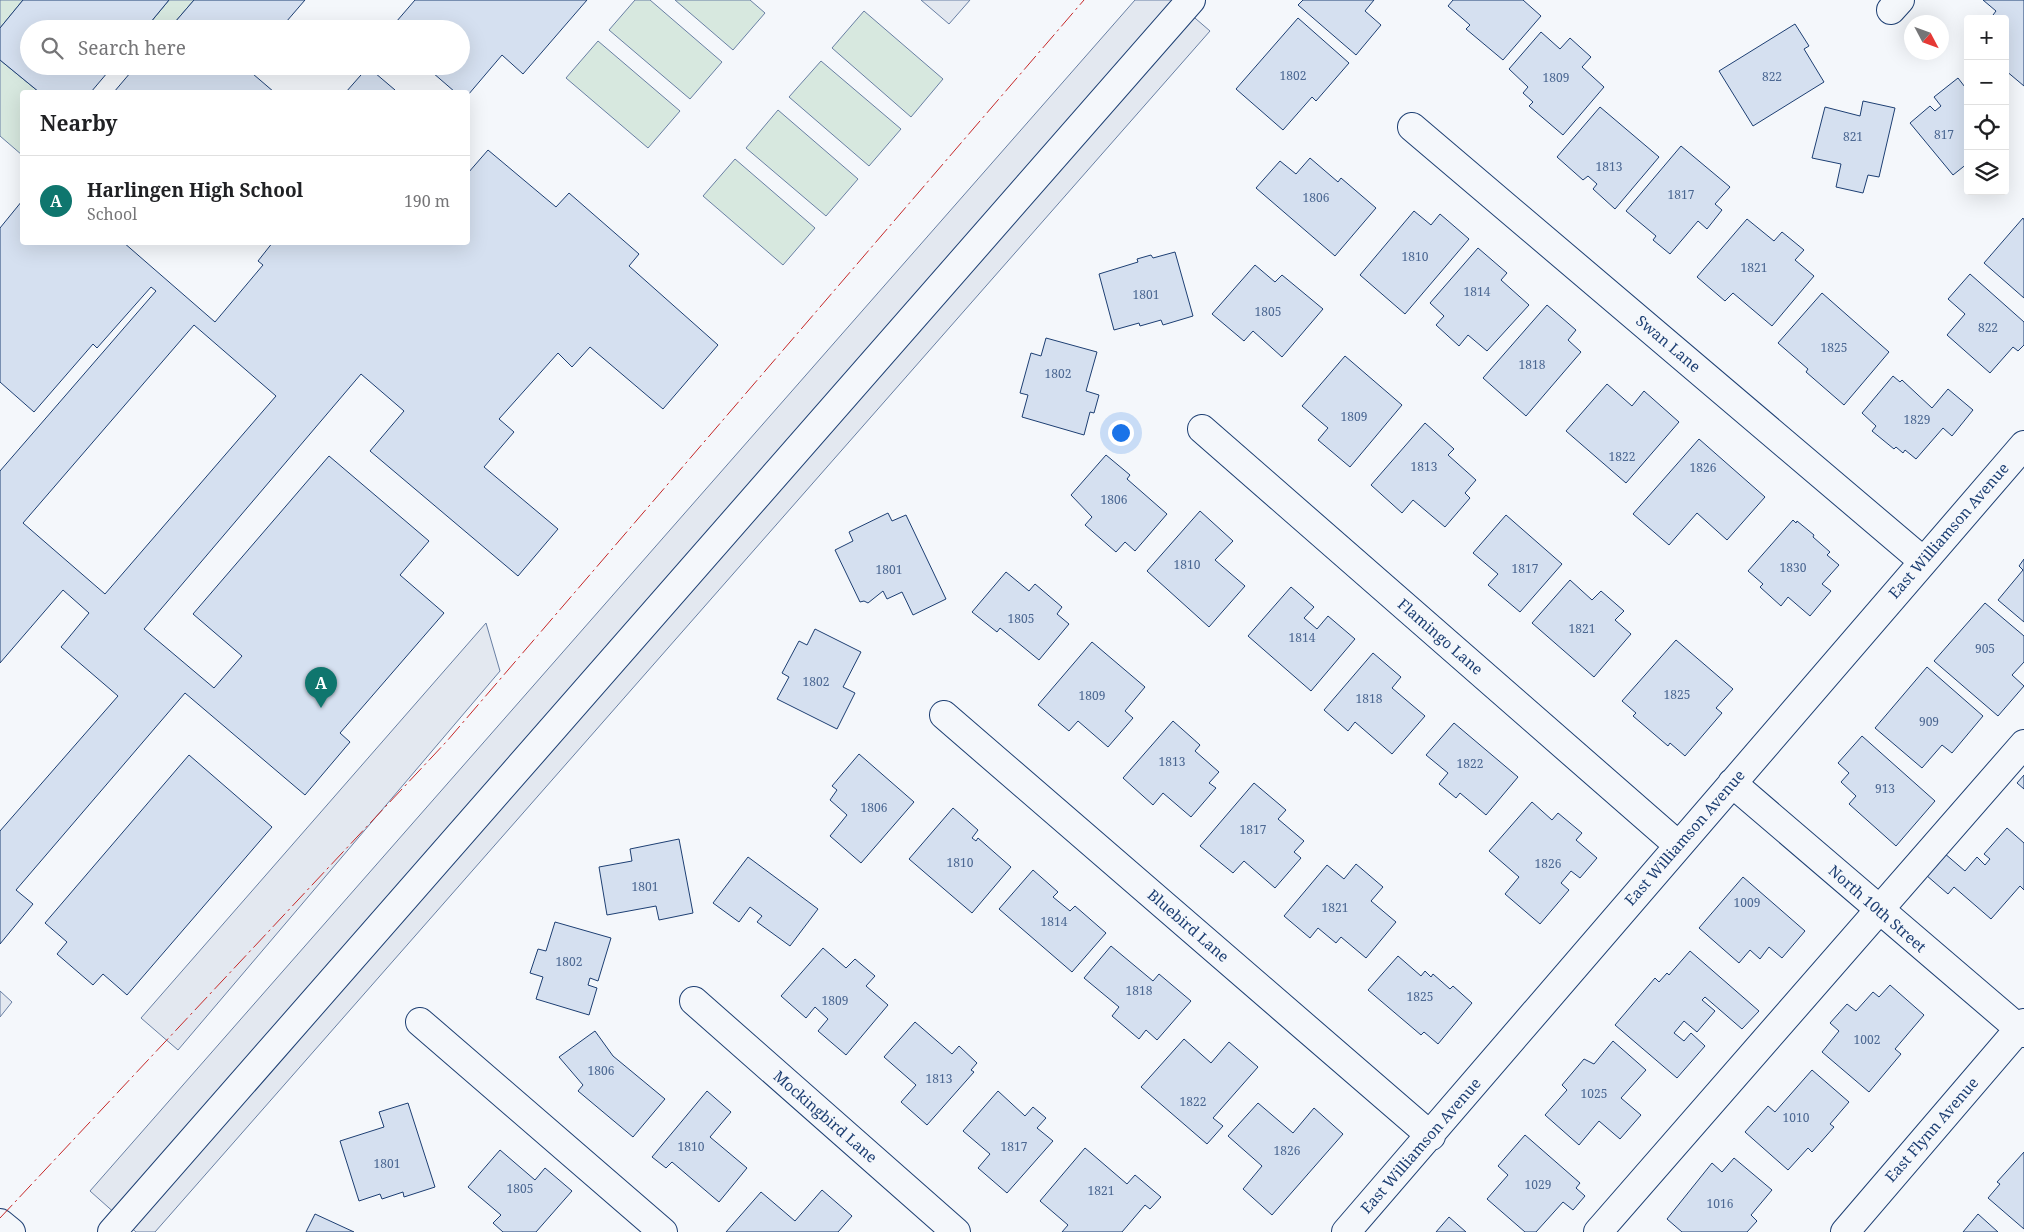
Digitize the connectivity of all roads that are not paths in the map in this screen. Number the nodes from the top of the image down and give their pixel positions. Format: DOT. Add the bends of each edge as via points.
graph roads {
  1 [pos="1191,0"];
  2 [pos="1412,127"];
  3 [pos="1202,429"];
  4 [pos="2024,445"];
  5 [pos="1923,561"];
  6 [pos="944,716"];
  7 [pos="2024,744"];
  8 [pos="1732,783"];
  9 [pos="1678,845"];
  10 [pos="1877,910"];
  11 [pos="694,1001"];
  12 [pos="420,1022"];
  13 [pos="2022,1028"];
  14 [pos="1431,1136"];
  15 [pos="0,1223"];
  16 [pos="10,1232"];
  17 [pos="112,1232"];
  18 [pos="663,1232"];
  19 [pos="956,1232"];
  20 [pos="1346,1232"];
  21 [pos="1598,1232"];
  22 [pos="1845,1232"];
  1 -- 17 [label="street"];
  2 -- 5 [label="street, Swan Lane"];
  3 -- 9 [label="street, Flamingo Lane"];
  4 -- 5 [label="street, East Williamson Avenue"];
  5 -- 8 [label="street, East Williamson Avenue"];
  6 -- 14 [label="street, Bluebird Lane"];
  7 -- 10 [label="street"];
  8 -- 9 [label="street, East Williamson Avenue"];
  8 -- 10 [label="street, North 10th Street"];
  9 -- 14 [label="street, East Williamson Avenue"];
  10 -- 13 [label="street, North 10th Street"];
  10 -- 21 [label="street"];
  11 -- 19 [label="street, Mockingbird Lane"];
  12 -- 18 [label="street"];
  13 -- 22 [label="street, East Flynn Avenue"];
  14 -- 20 [label="street, East Williamson Avenue"];
  15 -- 16 [label="street"];
}
